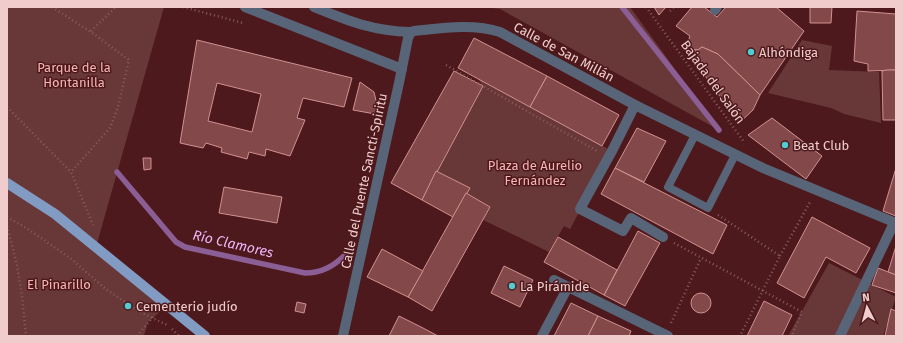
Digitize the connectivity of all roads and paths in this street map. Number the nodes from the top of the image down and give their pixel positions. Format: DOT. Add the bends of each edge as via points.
graph roads {
  1 [pos="52,7"];
  2 [pos="116,7"];
  3 [pos="183,7"];
  4 [pos="245,7"];
  5 [pos="314,7"];
  6 [pos="646,7"];
  7 [pos="674,7"];
  8 [pos="670,11"];
  9 [pos="245,23"];
  10 [pos="90,31"];
  11 [pos="410,32"];
  12 [pos="446,65"];
  13 [pos="402,69"];
  14 [pos="635,105"];
  15 [pos="7,107"];
  16 [pos="695,135"];
  17 [pos="744,142"];
  18 [pos="736,155"];
  19 [pos="608,158"];
  20 [pos="71,172"];
  21 [pos="7,184"];
  22 [pos="817,191"];
  23 [pos="708,208"];
  24 [pos="7,217"];
  25 [pos="895,223"];
  26 [pos="93,224"];
  27 [pos="7,226"];
  28 [pos="663,237"];
  29 [pos="780,256"];
  30 [pos="701,258"];
  31 [pos="554,280"];
  32 [pos="568,287"];
  33 [pos="763,291"];
  34 [pos="168,305"];
  35 [pos="153,317"];
  36 [pos="667,335"];
  37 [pos="26,336"];
  38 [pos="137,336"];
  39 [pos="179,336"];
  40 [pos="205,336"];
  41 [pos="343,336"];
  42 [pos="542,336"];
  43 [pos="740,336"];
  44 [pos="793,336"];
  45 [pos="840,336"];
  1 -- 10 [label="path"];
  2 -- 10 [label="path"];
  3 -- 9 [label="path"];
  4 -- 13 [label="street"];
  5 -- 11 [label="street, Calle de San Millán" via="350,22 379,30"];
  6 -- 17 [label="path, Bajada del Salón"];
  7 -- 8 [label="path"];
  10 -- 20 [label="path" via="129,60 118,107 110,128"];
  11 -- 13 [label="street, Calle del Puente Sancti-Spiritu"];
  11 -- 14 [label="street, Calle de San Millán" via="465,27 492,30 509,36"];
  12 -- 19 [label="path"];
  13 -- 41 [label="street, Calle del Puente Sancti-Spiritu"];
  14 -- 16 [label="street, Calle de San Millán"];
  14 -- 19 [label="street"];
  15 -- 20 [label="path"];
  16 -- 18 [label="street, Calle de San Millán"];
  16 -- 23 [label="lane" via="668,187"];
  18 -- 22 [label="street, Calle de San Millán"];
  18 -- 23 [label="lane"];
  19 -- 28 [label="street" via="580,209 622,231 630,218"];
  20 -- 26 [label="path"];
  21 -- 34 [label="main road" via="55,214"];
  22 -- 25 [label="street, Calle de San Millán"];
  22 -- 29 [label="path"];
  23 -- 29 [label="path"];
  24 -- 35 [label="path" via="70,258 107,290 140,312"];
  25 -- 45 [label="street"];
  27 -- 37 [label="path" via="17,265"];
  28 -- 30 [label="path"];
  29 -- 33 [label="path"];
  30 -- 33 [label="path"];
  30 -- 36 [label="path"];
  31 -- 32 [label="street"];
  32 -- 36 [label="street"];
  32 -- 42 [label="street"];
  33 -- 43 [label="path"];
  33 -- 44 [label="path" via="802,312"];
  34 -- 35 [label="path"];
  34 -- 40 [label="main road"];
  35 -- 38 [label="path"];
  35 -- 39 [label="path" via="168,325"];
}
